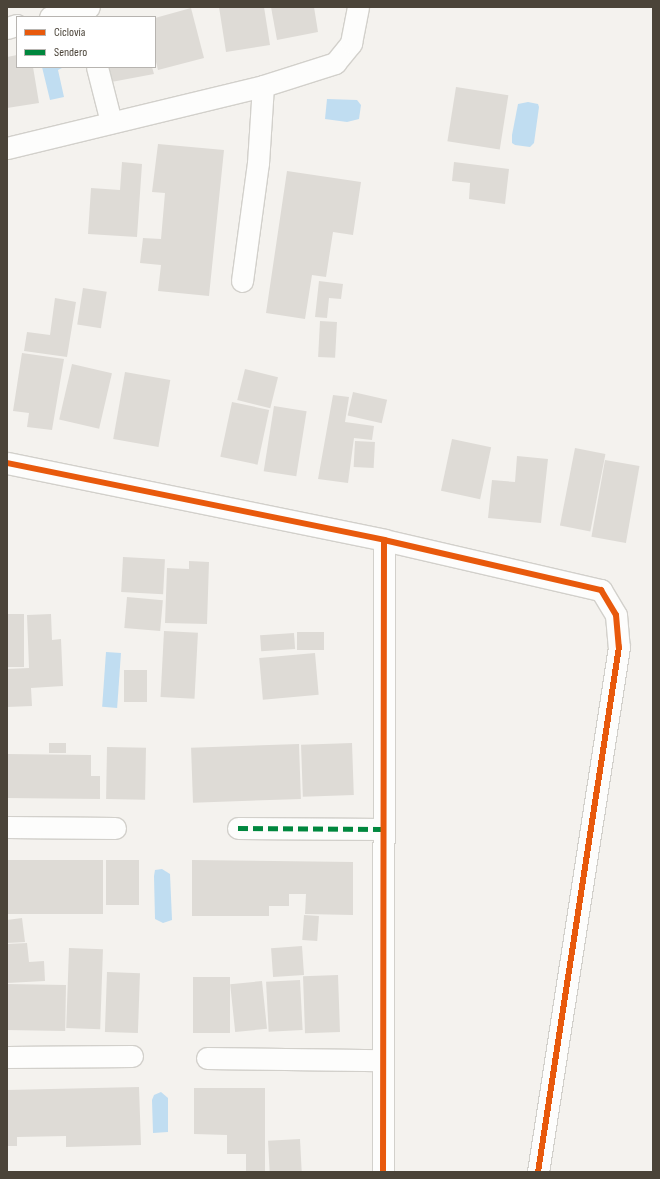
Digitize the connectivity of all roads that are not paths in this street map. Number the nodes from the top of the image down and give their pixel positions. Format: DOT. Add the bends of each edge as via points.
graph roads {
  1 [pos="358,7"];
  2 [pos="85,11"];
  3 [pos="56,16"];
  4 [pos="97,68"];
  5 [pos="263,86"];
  6 [pos="111,122"];
  7 [pos="7,148"];
  8 [pos="242,281"];
  9 [pos="7,463"];
  10 [pos="384,540"];
  11 [pos="7,827"];
  12 [pos="115,828"];
  13 [pos="238,828"];
  14 [pos="382,829"];
  15 [pos="132,1056"];
  16 [pos="7,1057"];
  17 [pos="207,1058"];
  18 [pos="383,1060"];
  19 [pos="383,1172"];
  20 [pos="538,1172"];
  1 -- 5 [label="street" via="351,43 335,63"];
  2 -- 3 [label="street"];
  4 -- 6 [label="street"];
  5 -- 6 [label="street"];
  5 -- 8 [label="street" via="260,140"];
  6 -- 7 [label="street"];
  9 -- 10 [label="street"];
  10 -- 14 [label="street"];
  10 -- 20 [label="street" via="601,590 616,615 619,647"];
  11 -- 12 [label="street"];
  13 -- 14 [label="street"];
  14 -- 18 [label="street"];
  15 -- 16 [label="street"];
  17 -- 18 [label="street"];
  18 -- 19 [label="street"];
}
